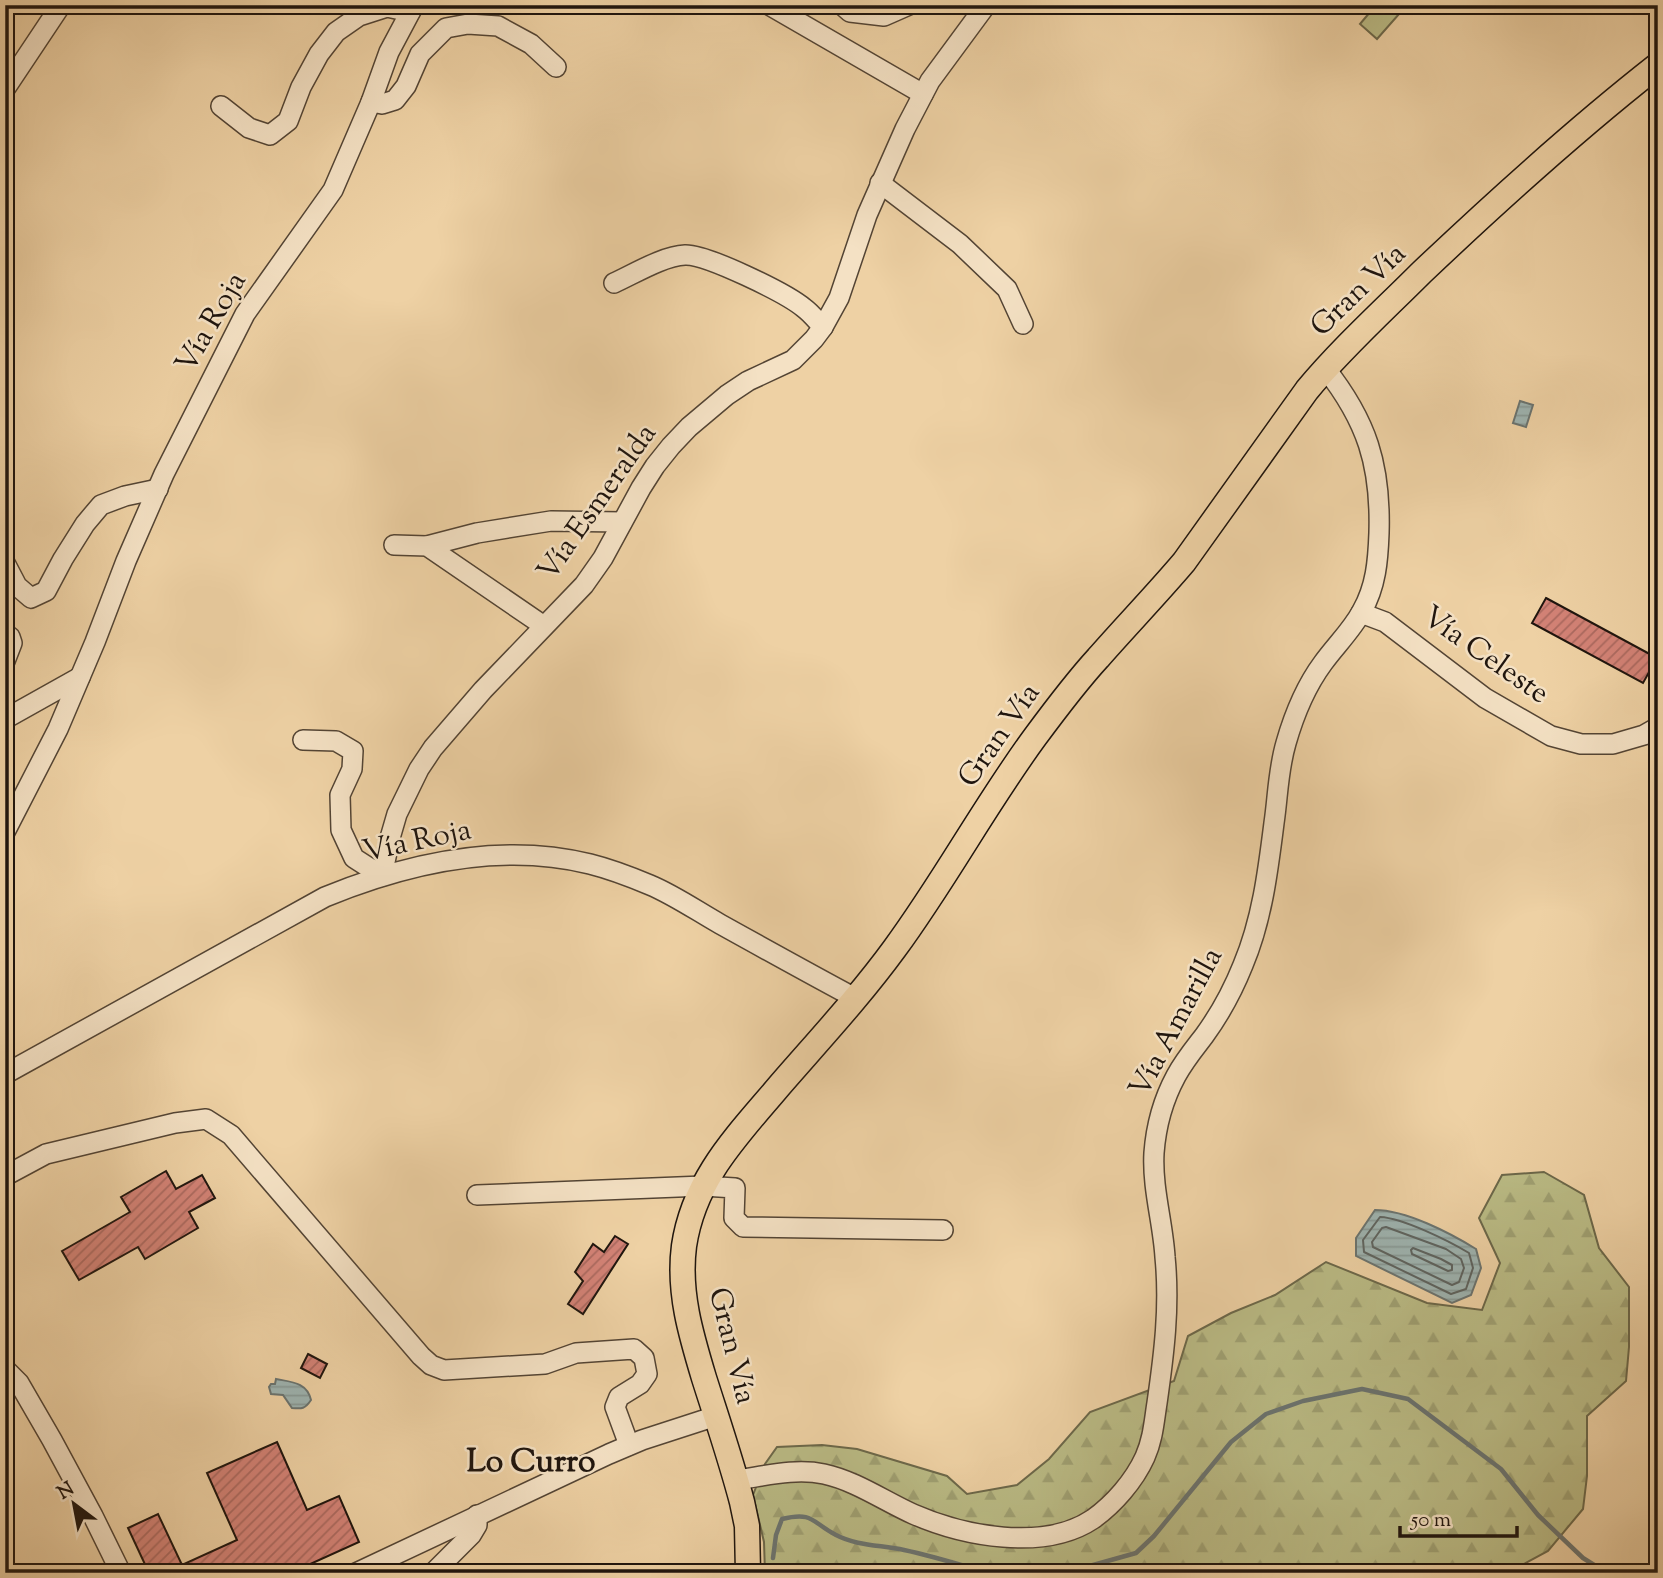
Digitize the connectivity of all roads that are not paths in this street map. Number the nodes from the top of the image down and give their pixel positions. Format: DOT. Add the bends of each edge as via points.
graph roads {
  1 [pos="61,5"];
  2 [pos="769,5"];
  3 [pos="842,5"];
  4 [pos="909,5"];
  5 [pos="986,5"];
  6 [pos="412,9"];
  7 [pos="1658,65"];
  8 [pos="556,67"];
  9 [pos="5,89"];
  10 [pos="923,94"];
  11 [pos="371,102"];
  12 [pos="221,106"];
  13 [pos="880,183"];
  14 [pos="614,284"];
  15 [pos="1023,324"];
  16 [pos="823,327"];
  17 [pos="1325,368"];
  18 [pos="158,489"];
  19 [pos="622,522"];
  20 [pos="394,545"];
  21 [pos="427,546"];
  22 [pos="5,563"];
  23 [pos="1361,613"];
  24 [pos="544,626"];
  25 [pos="5,634"];
  26 [pos="5,661"];
  27 [pos="80,677"];
  28 [pos="5,719"];
  29 [pos="1658,727"];
  30 [pos="303,740"];
  31 [pos="14,798"];
  32 [pos="5,832"];
  33 [pos="382,876"];
  34 [pos="855,998"];
  35 [pos="5,1073"];
  36 [pos="5,1176"];
  37 [pos="703,1186"];
  38 [pos="477,1195"];
  39 [pos="943,1230"];
  40 [pos="5,1369"];
  41 [pos="716,1416"];
  42 [pos="629,1445"];
  43 [pos="736,1480"];
  44 [pos="477,1515"];
  45 [pos="121,1573"];
  46 [pos="356,1573"];
  47 [pos="433,1573"];
  48 [pos="748,1573"];
  1 -- 9 [label="street"];
  2 -- 10 [label="street"];
  3 -- 4 [label="street" via="850,12 884,16"];
  5 -- 10 [label="street, Vía Esmeralda"];
  6 -- 11 [label="street, Vía Roja" via="389,52"];
  6 -- 12 [label="street" via="387,7 359,16 336,32 301,87 288,121 270,135 249,128"];
  7 -- 17 [label="main road, Gran Vía" via="1511,188"];
  8 -- 11 [label="street" via="531,44 498,26 446,28 420,54 407,86 395,100"];
  10 -- 13 [label="street, Vía Esmeralda"];
  11 -- 18 [label="street, Vía Roja" via="333,190 245,314"];
  13 -- 15 [label="street" via="960,244 1007,289"];
  13 -- 16 [label="street, Vía Esmeralda" via="839,298"];
  14 -- 16 [label="street" via="657,262 685,255 714,262 760,283 803,307"];
  16 -- 19 [label="street, Vía Esmeralda" via="793,360 748,381 689,427 655,466"];
  17 -- 23 [label="street, Vía Amarilla" via="1360,421 1377,476 1378,566"];
  17 -- 34 [label="main road, Gran Vía" via="1184,562 1062,701 895,949"];
  18 -- 22 [label="street" via="101,505 46,591 31,598 17,586"];
  18 -- 27 [label="street, Vía Roja"];
  19 -- 21 [label="street" via="551,521"];
  19 -- 24 [label="street, Vía Esmeralda" via="584,585"];
  20 -- 21 [label="street"];
  21 -- 24 [label="street"];
  23 -- 29 [label="street, Vía Celeste" via="1385,622 1485,698 1551,736 1597,745 1629,740"];
  23 -- 43 [label="street, Vía Amarilla" via="1320,667 1300,704 1279,771 1253,939 1219,1014 1169,1088 1158,1123 1153,1162 1166,1257 1166,1343 1153,1437 1127,1485 1090,1520 1064,1532 1009,1537 943,1524 850,1482 821,1474 794,1471"];
  24 -- 33 [label="street, Vía Esmeralda" via="449,728 419,769 397,814"];
  25 -- 26 [label="street" via="12,643"];
  27 -- 28 [label="street"];
  27 -- 31 [label="street, Vía Roja" via="58,729"];
  30 -- 33 [label="street" via="336,741 353,751 352,769 340,795 341,830 354,858"];
  31 -- 32 [label="street, Vía Roja"];
  33 -- 34 [label="street, Vía Roja" via="444,861 508,855 590,864 651,885"];
  33 -- 35 [label="street, Vía Roja" via="298,911"];
  34 -- 37 [label="main road, Gran Vía" via="732,1142"];
  36 -- 42 [label="street" via="46,1154 206,1119 231,1135 431,1365 444,1370 544,1364 576,1353 635,1349 644,1358 647,1374 619,1397 615,1407"];
  37 -- 38 [label="street"];
  37 -- 39 [label="street" via="735,1188 734,1218 743,1227"];
  37 -- 41 [label="main road, Gran Vía" via="688,1226 683,1288 690,1330"];
  40 -- 45 [label="street" via="19,1383 52,1440"];
  41 -- 42 [label="street"];
  41 -- 43 [label="main road, Gran Vía"];
  42 -- 44 [label="street"];
  43 -- 48 [label="main road, Gran Vía" via="747,1526"];
  44 -- 46 [label="street"];
  44 -- 47 [label="street" via="471,1535"];
}
